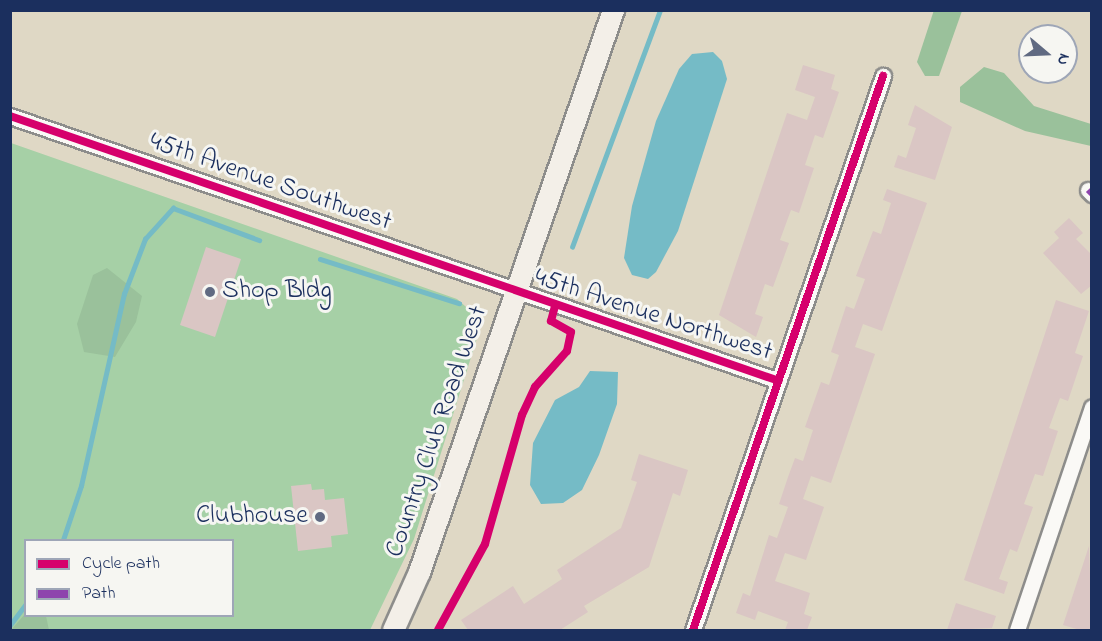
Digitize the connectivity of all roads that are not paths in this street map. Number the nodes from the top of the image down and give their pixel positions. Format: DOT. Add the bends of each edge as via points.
graph roads {
  1 [pos="614,10"];
  2 [pos="883,76"];
  3 [pos="10,116"];
  4 [pos="514,292"];
  5 [pos="779,381"];
  6 [pos="1092,407"];
  7 [pos="393,630"];
  8 [pos="693,630"];
  9 [pos="1017,630"];
  1 -- 4 [label="main road, Country Club Road West"];
  2 -- 5 [label="street"];
  3 -- 4 [label="street, 45th Avenue Southwest"];
  4 -- 5 [label="street, 45th Avenue Northwest"];
  4 -- 7 [label="main road, Country Club Road West" via="419,572"];
  5 -- 8 [label="street"];
  6 -- 9 [label="street"];
}
